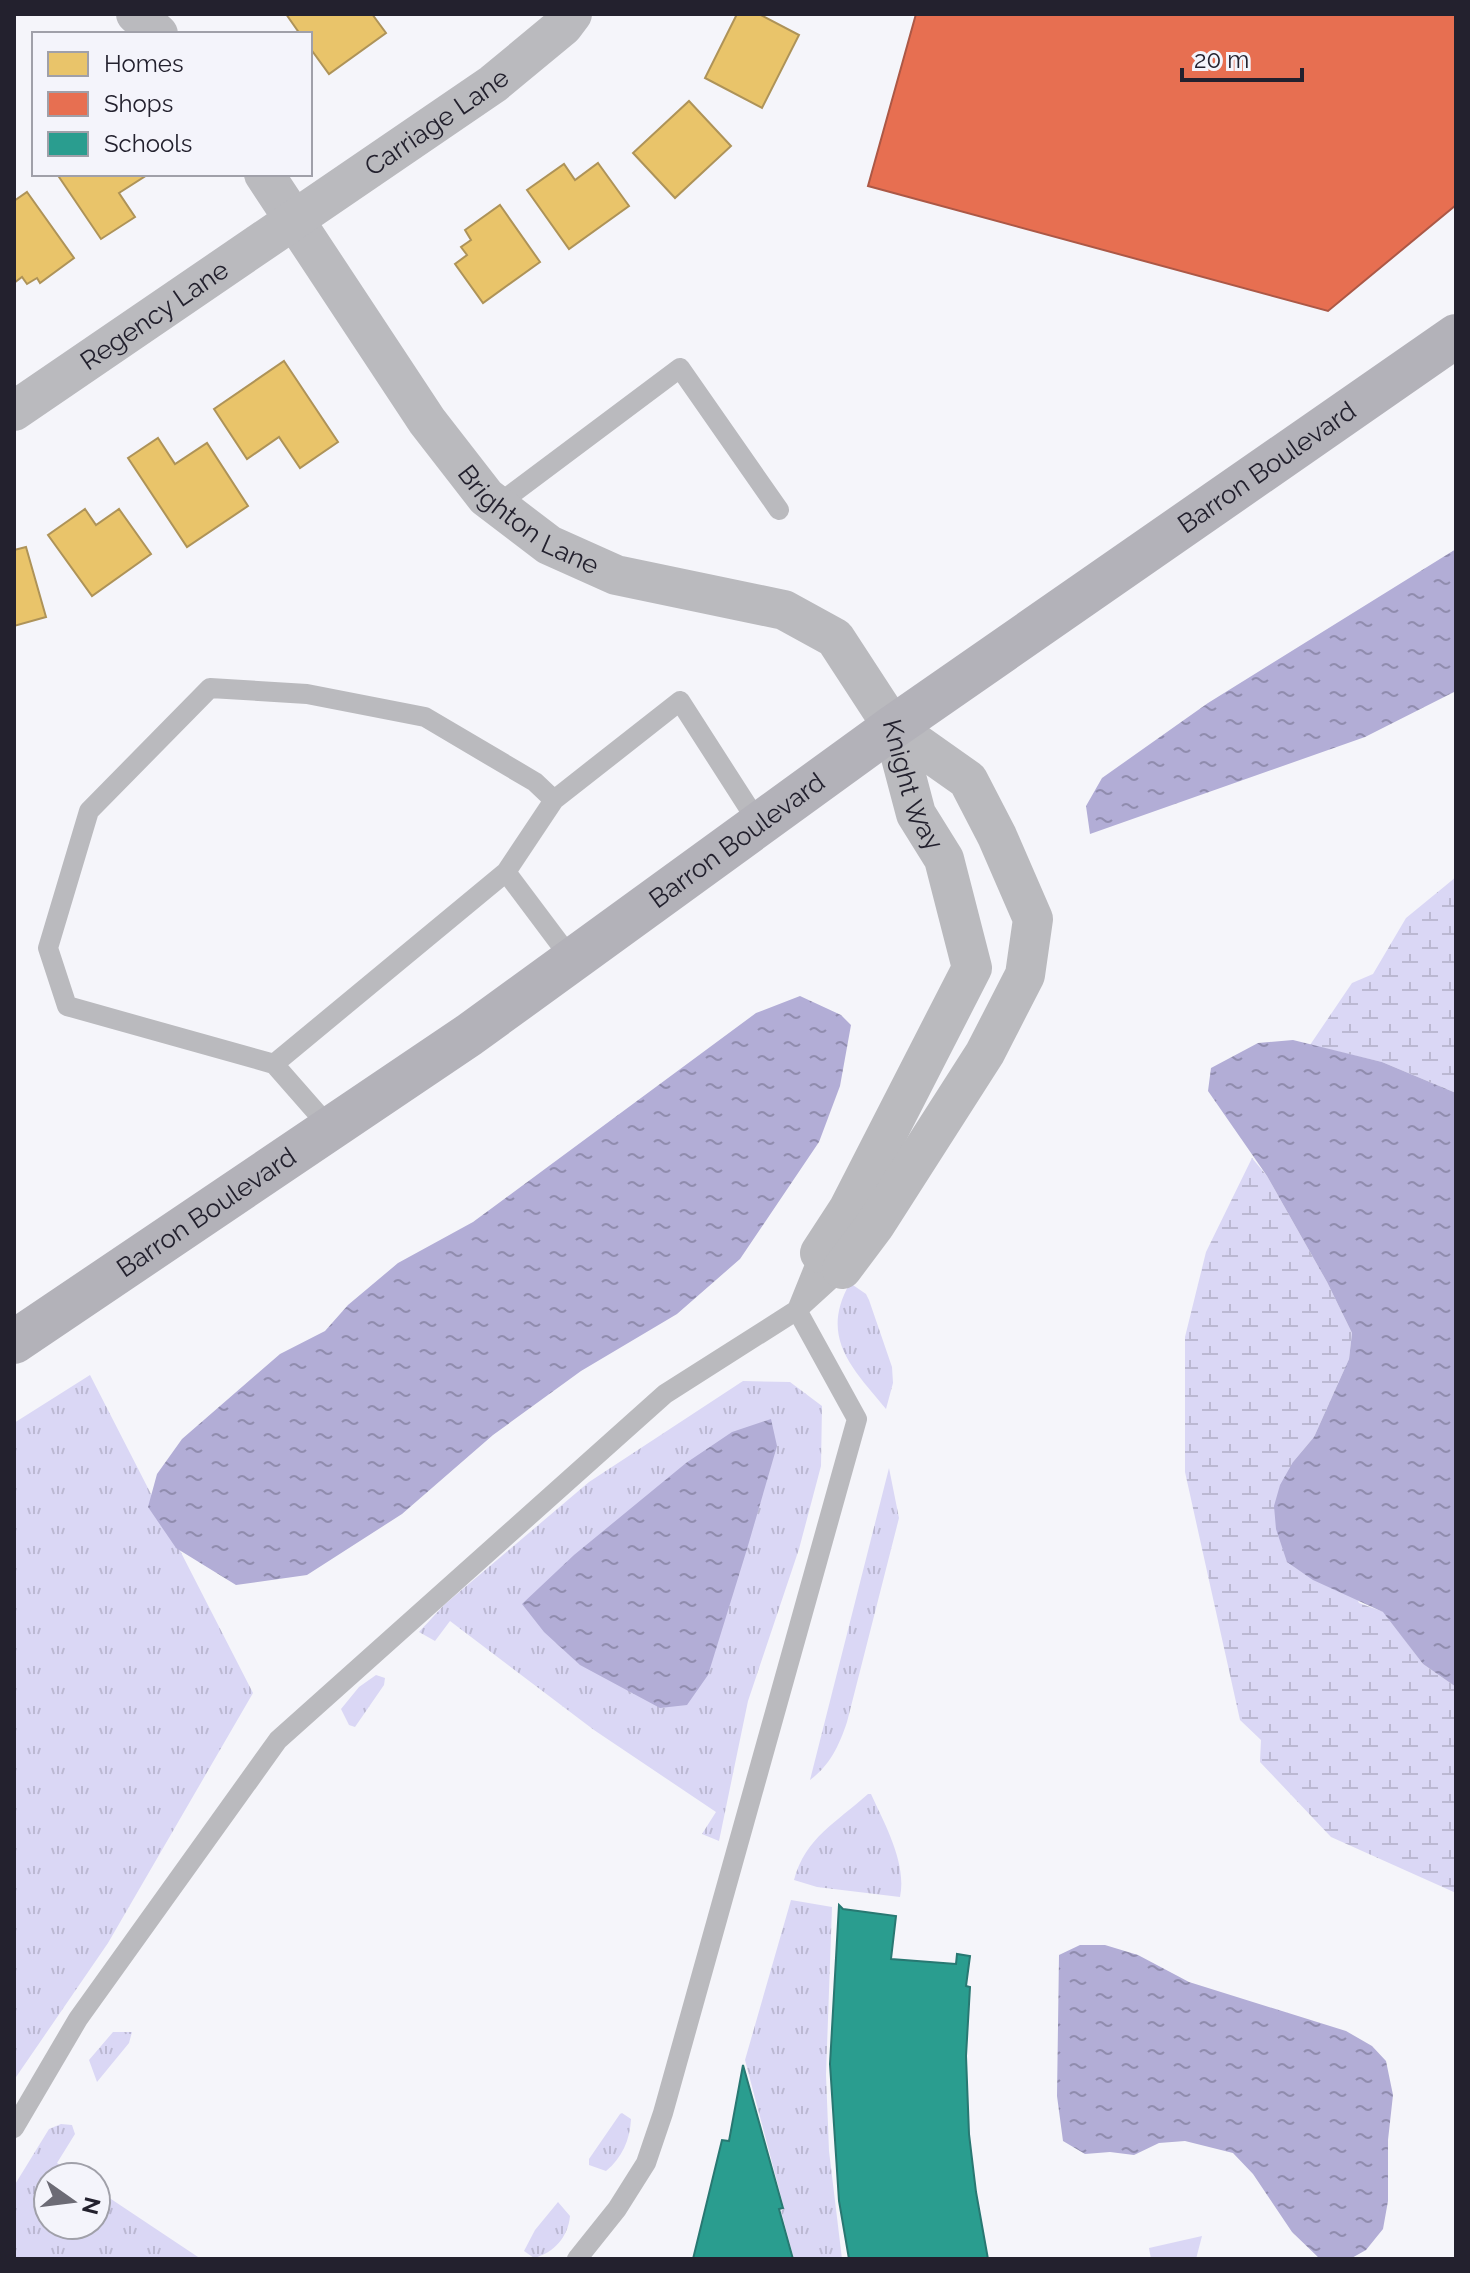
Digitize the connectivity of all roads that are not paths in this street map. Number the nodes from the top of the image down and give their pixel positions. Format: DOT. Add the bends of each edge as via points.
graph roads {
  1 [pos="136,14"];
  2 [pos="572,14"];
  3 [pos="156,32"];
  4 [pos="265,176"];
  5 [pos="294,220"];
  6 [pos="1456,336"];
  7 [pos="14,411"];
  8 [pos="497,505"];
  9 [pos="779,510"];
  10 [pos="893,727"];
  11 [pos="554,800"];
  12 [pos="759,824"];
  13 [pos="506,872"];
  14 [pos="572,960"];
  15 [pos="274,1064"];
  16 [pos="331,1129"];
  17 [pos="831,1261"];
  18 [pos="797,1310"];
  19 [pos="14,1342"];
  20 [pos="14,2128"];
  21 [pos="577,2259"];
  1 -- 3 [label="street"];
  2 -- 5 [label="street, Carriage Lane" via="493,84"];
  4 -- 5 [label="street, Brighton Lane"];
  5 -- 7 [label="street, Regency Lane"];
  5 -- 8 [label="street, Brighton Lane" via="427,421"];
  6 -- 10 [label="main road, Barron Boulevard"];
  8 -- 9 [label="lane" via="680,368"];
  8 -- 10 [label="street, Brighton Lane" via="549,545 616,575 784,610 835,638"];
  10 -- 12 [label="main road, Barron Boulevard"];
  10 -- 17 [label="street, Knight Way" via="916,814 944,859 972,968 848,1210"];
  10 -- 17 [label="street, Knight Way" via="968,780 1033,919 1025,975 985,1053 875,1225"];
  11 -- 12 [label="lane" via="680,701"];
  11 -- 13 [label="lane"];
  11 -- 15 [label="lane" via="535,782 425,717 307,694 210,688 89,811 48,948 67,1006"];
  12 -- 14 [label="main road, Barron Boulevard"];
  13 -- 14 [label="lane"];
  13 -- 15 [label="lane"];
  14 -- 16 [label="main road, Barron Boulevard"];
  15 -- 16 [label="lane"];
  16 -- 19 [label="main road, Barron Boulevard"];
  17 -- 18 [label="lane"];
  18 -- 20 [label="lane" via="665,1394 278,1740 78,2019"];
  18 -- 21 [label="lane" via="857,1419 655,2138 617,2209"];
}
